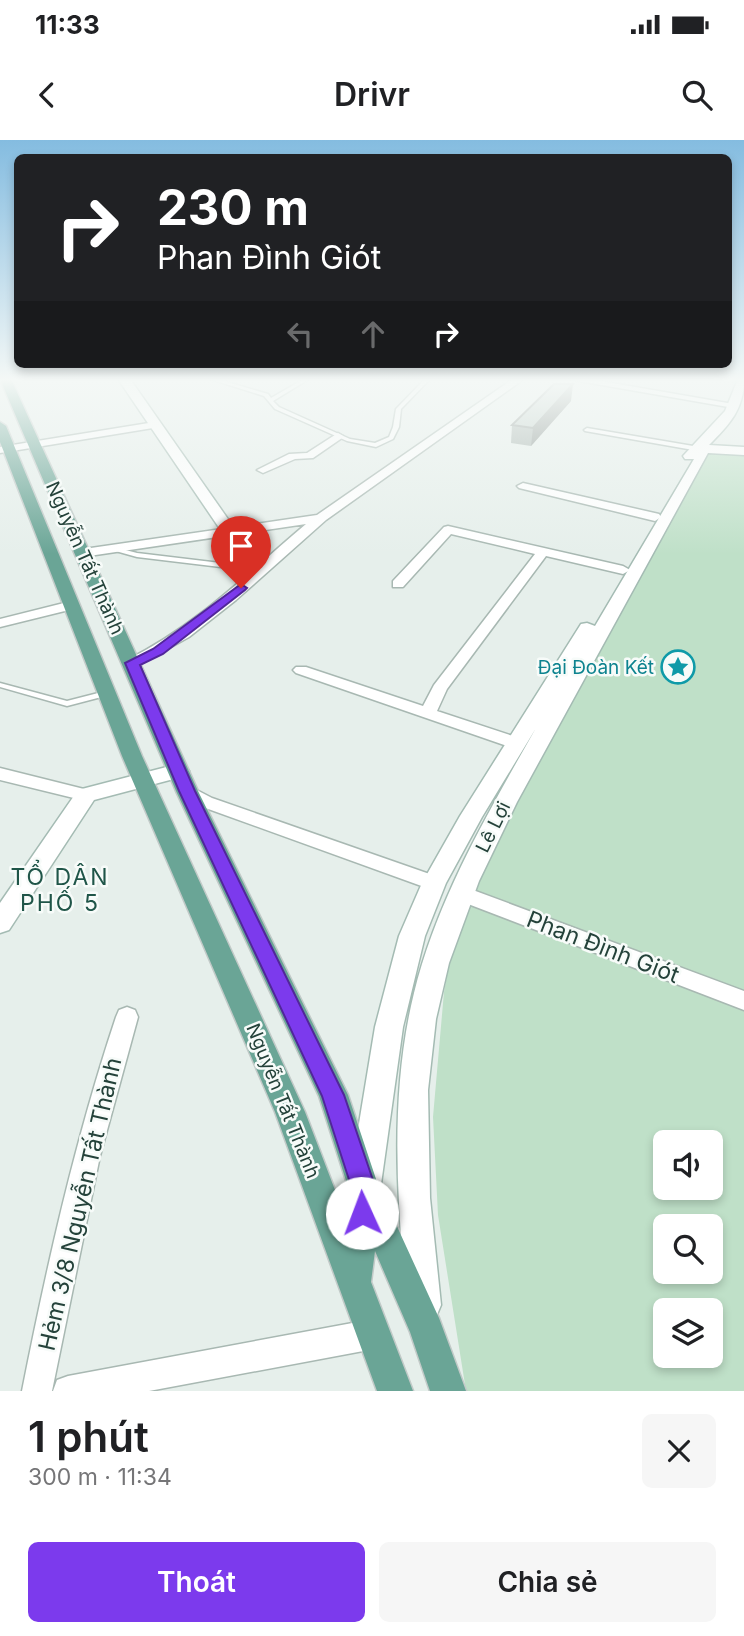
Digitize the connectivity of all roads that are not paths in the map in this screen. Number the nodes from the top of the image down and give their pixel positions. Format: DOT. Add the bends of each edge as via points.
graph roads {
  1 [pos="32,437"];
  2 [pos="77,437"];
  3 [pos="164,437"];
  4 [pos="336,437"];
  5 [pos="343,437"];
  6 [pos="391,437"];
  7 [pos="436,437"];
  8 [pos="631,437"];
  9 [pos="710,437"];
  10 [pos="3,441"];
  11 [pos="35,444"];
  12 [pos="699,449"];
  13 [pos="744,451"];
  14 [pos="263,470"];
  15 [pos="523,486"];
  16 [pos="656,517"];
  17 [pos="321,518"];
  18 [pos="229,532"];
  19 [pos="114,549"];
  20 [pos="542,553"];
  21 [pos="82,554"];
  22 [pos="262,570"];
  23 [pos="629,572"];
  24 [pos="398,584"];
  25 [pos="72,605"];
  26 [pos="0,623"];
  27 [pos="132,663"];
  28 [pos="301,670"];
  29 [pos="0,685"];
  30 [pos="106,693"];
  31 [pos="427,714"];
  32 [pos="516,743"];
  33 [pos="0,774"];
  34 [pos="143,780"];
  35 [pos="183,781"];
  36 [pos="86,795"];
  37 [pos="434,883"];
  38 [pos="461,894"];
  39 [pos="0,923"];
  40 [pos="744,1000"];
  41 [pos="127,1017"];
  42 [pos="364,1189"];
  43 [pos="355,1284"];
  44 [pos="427,1330"];
  45 [pos="374,1334"];
  46 [pos="37,1391"];
  47 [pos="68,1391"];
  48 [pos="395,1391"];
  49 [pos="448,1391"];
  1 -- 11 [label="main road, Nguyễn Tất Thành"];
  2 -- 11 [label="street"];
  3 -- 18 [label="street"];
  4 -- 14 [label="street" via="309,456 293,456"];
  5 -- 6 [label="lane" via="366,444 387,442"];
  7 -- 17 [label="street"];
  8 -- 12 [label="lane"];
  9 -- 12 [label="street, Lê Lợi"];
  10 -- 11 [label="street"];
  10 -- 25 [label="main road, Nguyễn Tất Thành"];
  11 -- 21 [label="main road, Nguyễn Tất Thành"];
  12 -- 13 [label="street"];
  12 -- 16 [label="street" via="691,454"];
  12 -- 23 [label="street, Lê Lợi" via="702,456"];
  15 -- 16 [label="street"];
  16 -- 23 [label="street"];
  17 -- 18 [label="street"];
  17 -- 22 [label="street"];
  18 -- 19 [label="street"];
  19 -- 21 [label="street"];
  19 -- 22 [label="lane"];
  20 -- 23 [label="street"];
  20 -- 24 [label="street" via="448,530"];
  20 -- 31 [label="street" via="440,688"];
  21 -- 27 [label="main road, Nguyễn Tất Thành"];
  22 -- 27 [label="street" via="158,652"];
  23 -- 32 [label="street"];
  23 -- 38 [label="street, Lê Lợi" via="533,748"];
  25 -- 26 [label="street"];
  25 -- 30 [label="main road, Nguyễn Tất Thành"];
  27 -- 35 [label="main road, Nguyễn Tất Thành"];
  28 -- 31 [label="street"];
  29 -- 30 [label="lane" via="67,704"];
  30 -- 34 [label="main road, Nguyễn Tất Thành"];
  31 -- 32 [label="street"];
  32 -- 37 [label="street"];
  33 -- 36 [label="street"];
  34 -- 35 [label="street"];
  34 -- 36 [label="street"];
  34 -- 43 [label="main road, Nguyễn Tất Thành" via="290,1112"];
  35 -- 37 [label="street" via="206,802"];
  35 -- 42 [label="main road, Nguyễn Tất Thành" via="333,1095"];
  36 -- 39 [label="street"];
  37 -- 42 [label="street" via="400,975"];
  38 -- 40 [label="street, Phan Đình Giót"];
  38 -- 44 [label="street, Lê Lợi" via="430,981 417,1065 415,1186"];
  41 -- 46 [label="street, Hẻm 3/8 Nguyễn Tất Thành" via="63,1255"];
  42 -- 43 [label="main road"];
  42 -- 44 [label="main road, Nguyễn Tất Thành"];
  43 -- 45 [label="main road, Nguyễn Tất Thành"];
  44 -- 49 [label="main road, Nguyễn Tất Thành"];
  45 -- 47 [label="street"];
  45 -- 48 [label="main road, Nguyễn Tất Thành"];
}
